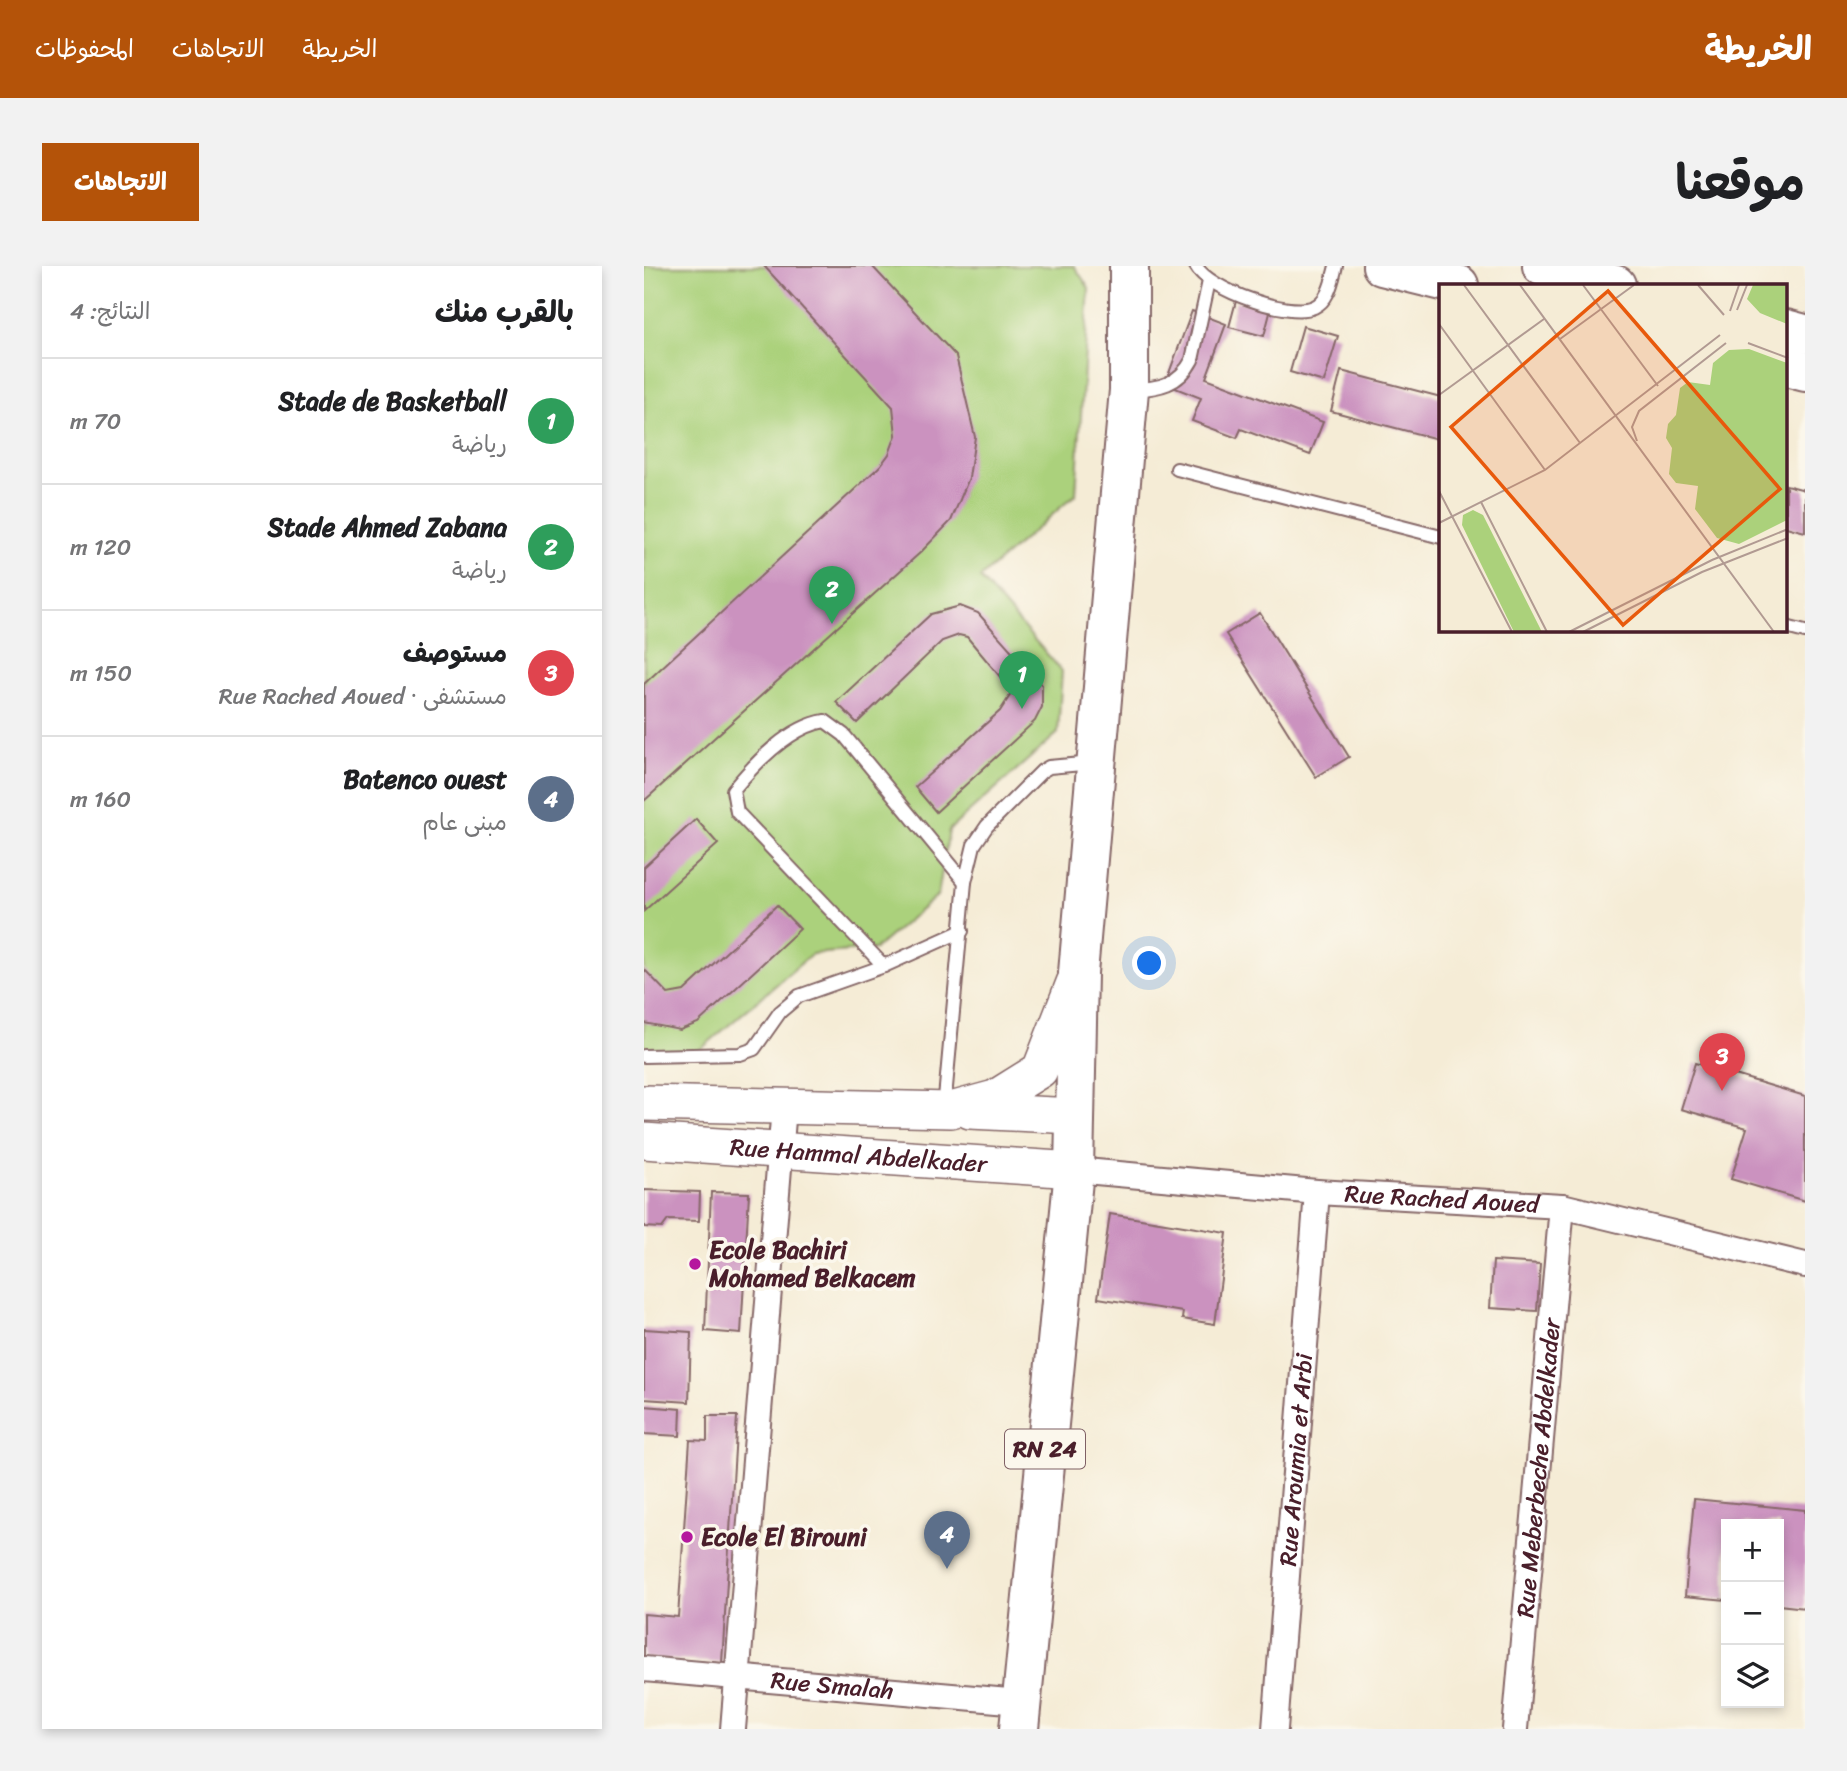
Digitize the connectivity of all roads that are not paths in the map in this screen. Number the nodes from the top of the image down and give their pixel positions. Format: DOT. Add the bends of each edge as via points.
graph roads {
  1 [pos="1129,266"];
  2 [pos="1196,266"];
  3 [pos="1336,266"];
  4 [pos="1382,266"];
  5 [pos="1542,266"];
  6 [pos="1209,281"];
  7 [pos="1455,284"];
  8 [pos="1612,284"];
  9 [pos="1787,329"];
  10 [pos="1805,334"];
  11 [pos="1787,367"];
  12 [pos="1805,372"];
  13 [pos="1129,390"];
  14 [pos="1177,468"];
  15 [pos="1439,536"];
  16 [pos="1787,627"];
  17 [pos="1805,632"];
  18 [pos="1096,762"];
  19 [pos="965,882"];
  20 [pos="962,931"];
  21 [pos="884,966"];
  22 [pos="1078,973"];
  23 [pos="644,1056"];
  24 [pos="644,1103"];
  25 [pos="784,1107"];
  26 [pos="947,1110"];
  27 [pos="1075,1116"];
  28 [pos="644,1141"];
  29 [pos="778,1149"];
  30 [pos="1074,1170"];
  31 [pos="1317,1192"];
  32 [pos="1562,1206"];
  33 [pos="1805,1265"];
  34 [pos="644,1669"];
  35 [pos="736,1676"];
  36 [pos="1019,1715"];
  37 [pos="733,1729"];
  38 [pos="1275,1729"];
  39 [pos="1515,1729"];
  1 -- 13 [label="main road"];
  2 -- 6 [label="lane"];
  3 -- 6 [label="lane" via="1328,295 1313,307 1290,309 1228,292"];
  4 -- 7 [label="main road"];
  5 -- 8 [label="main road"];
  6 -- 13 [label="lane" via="1186,371 1172,384"];
  9 -- 10 [label="main road"];
  11 -- 12 [label="main road"];
  13 -- 18 [label="main road"];
  14 -- 15 [label="lane"];
  16 -- 17 [label="lane"];
  18 -- 19 [label="lane" via="1049,766 1042,771 986,826 974,845"];
  18 -- 22 [label="main road"];
  19 -- 20 [label="lane"];
  19 -- 21 [label="lane" via="844,735 825,721 804,724 749,770 733,790 737,812"];
  20 -- 21 [label="lane"];
  20 -- 26 [label="lane"];
  21 -- 23 [label="lane" via="799,996 780,1012 754,1049 740,1054"];
  22 -- 26 [label="street" via="1040,1070 995,1098"];
  22 -- 27 [label="main road"];
  24 -- 25 [label="street"];
  25 -- 26 [label="street"];
  25 -- 29 [label="street"];
  26 -- 27 [label="street"];
  27 -- 30 [label="main road"];
  28 -- 29 [label="street, Rue Hammal Abdelkader"];
  29 -- 30 [label="street, Rue Hammal Abdelkader"];
  29 -- 35 [label="street"];
  30 -- 31 [label="street, Rue Rached Aoued"];
  30 -- 36 [label="main road, RN 24"];
  31 -- 32 [label="street, Rue Rached Aoued"];
  31 -- 38 [label="street, Rue Aroumia et Arbi"];
  32 -- 33 [label="street, Rue Rached Aoued"];
  32 -- 39 [label="street, Rue Meberbeche Abdelkader"];
  34 -- 35 [label="street, Rue Smalah"];
  35 -- 36 [label="street, Rue Smalah"];
  35 -- 37 [label="street"];
}
